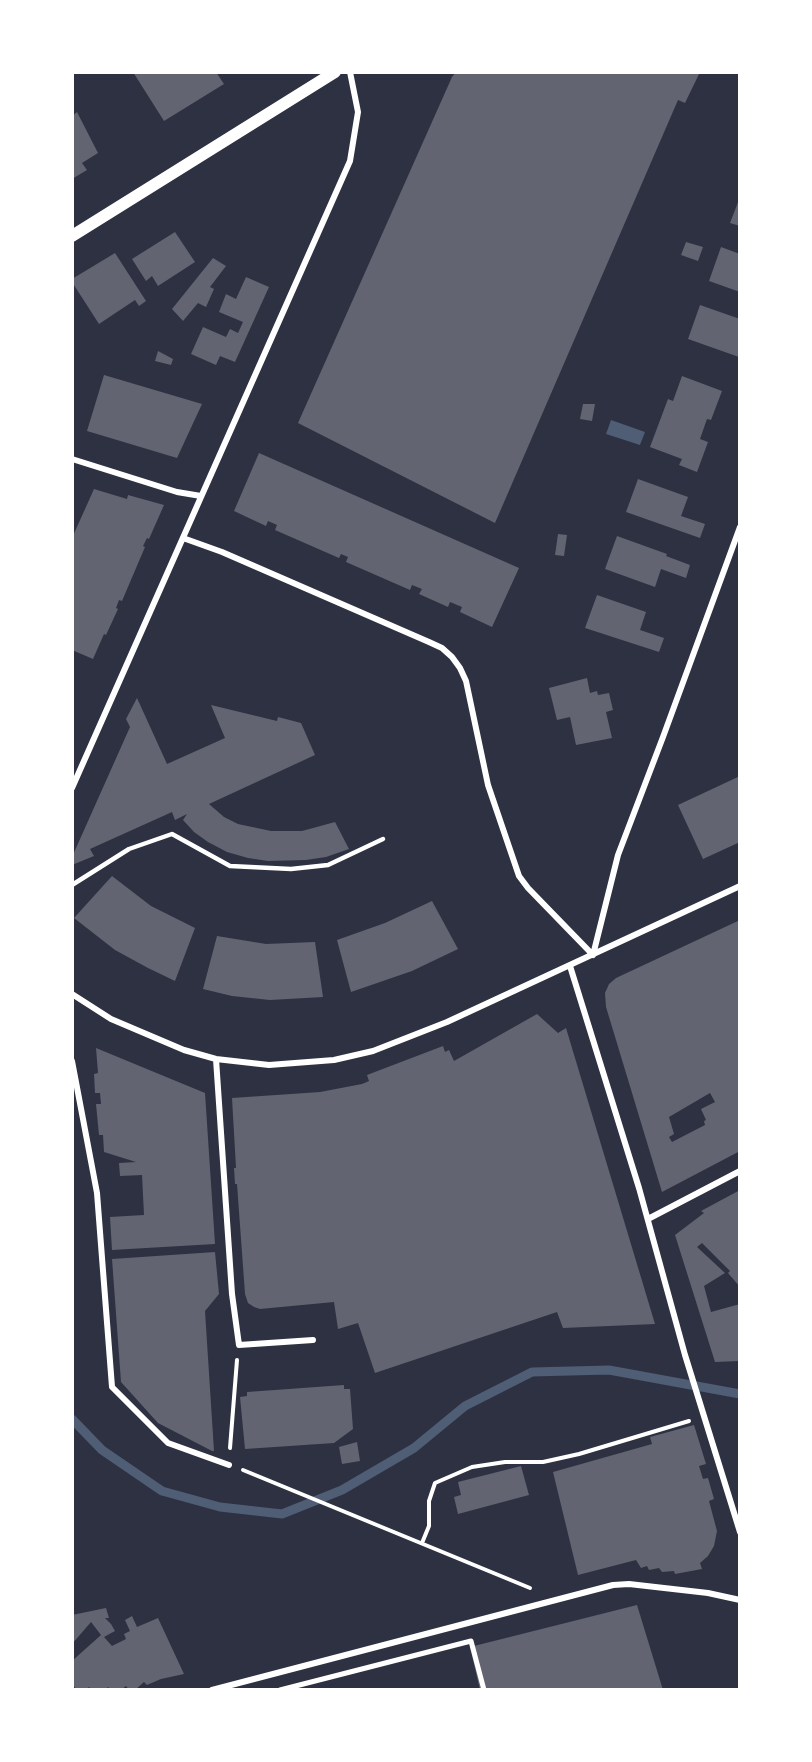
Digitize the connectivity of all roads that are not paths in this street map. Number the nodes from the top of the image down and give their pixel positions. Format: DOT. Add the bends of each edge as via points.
graph roads {
  1 [pos="335,72"];
  2 [pos="350,72"];
  3 [pos="72,236"];
  4 [pos="72,459"];
  5 [pos="201,496"];
  6 [pos="740,527"];
  7 [pos="183,538"];
  8 [pos="72,788"];
  9 [pos="383,839"];
  10 [pos="72,885"];
  11 [pos="740,886"];
  12 [pos="594,955"];
  13 [pos="570,966"];
  14 [pos="72,994"];
  15 [pos="216,1059"];
  16 [pos="72,1061"];
  17 [pos="740,1171"];
  18 [pos="648,1219"];
  19 [pos="313,1340"];
  20 [pos="229,1465"];
  21 [pos="740,1532"];
  22 [pos="740,1600"];
  23 [pos="212,1690"];
  24 [pos="280,1690"];
  25 [pos="484,1690"];
  1 -- 3 [label="main road"];
  2 -- 5 [label="street" via="358,112 350,161"];
  4 -- 5 [label="street"];
  5 -- 7 [label="street"];
  6 -- 12 [label="street" via="618,855"];
  7 -- 8 [label="street"];
  7 -- 12 [label="street" via="436,645 452,657 466,681 488,785 519,876"];
  9 -- 10 [label="lane" via="328,865 291,869 230,866 172,834 129,849"];
  11 -- 12 [label="street"];
  12 -- 13 [label="street"];
  13 -- 15 [label="street" via="373,1051 300,1064"];
  13 -- 18 [label="street"];
  14 -- 15 [label="street" via="111,1019"];
  15 -- 19 [label="street" via="238,1345"];
  16 -- 20 [label="street" via="97,1192 112,1387 168,1443"];
  17 -- 18 [label="street"];
  18 -- 21 [label="street"];
  22 -- 23 [label="street" via="708,1593 613,1585"];
  24 -- 25 [label="street" via="471,1641"];
}
